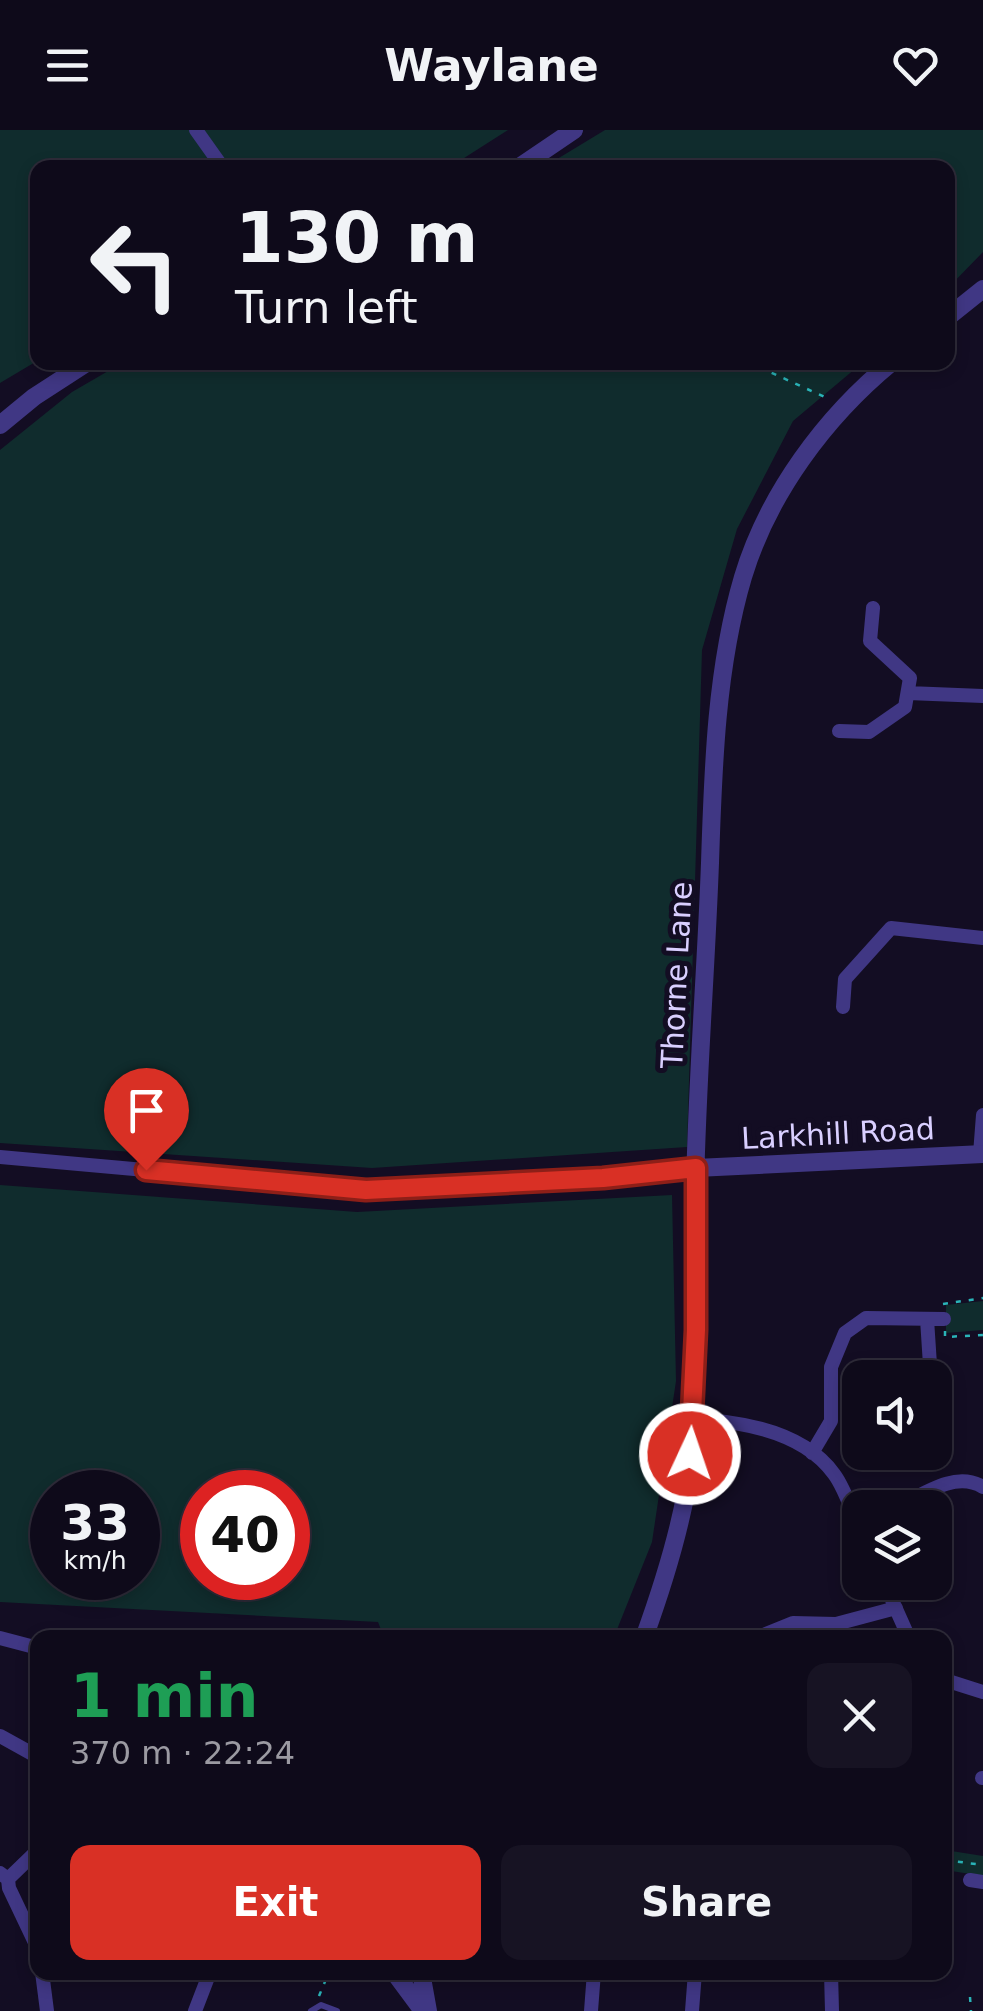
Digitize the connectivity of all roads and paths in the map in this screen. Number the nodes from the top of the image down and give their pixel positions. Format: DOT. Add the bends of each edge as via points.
graph roads {
  1 [pos="196,130"];
  2 [pos="574,130"];
  3 [pos="218,160"];
  4 [pos="530,160"];
  5 [pos="983,289"];
  6 [pos="955,312"];
  7 [pos="76,370"];
  8 [pos="765,370"];
  9 [pos="883,370"];
  10 [pos="843,408"];
  11 [pos="0,425"];
  12 [pos="873,608"];
  13 [pos="908,693"];
  14 [pos="983,696"];
  15 [pos="838,731"];
  16 [pos="983,938"];
  17 [pos="843,1007"];
  18 [pos="983,1115"];
  19 [pos="982,1154"];
  20 [pos="0,1156"];
  21 [pos="696,1168"];
  22 [pos="983,1298"];
  23 [pos="944,1318"];
  24 [pos="927,1319"];
  25 [pos="983,1334"];
  26 [pos="945,1337"];
  27 [pos="930,1360"];
  28 [pos="692,1419"];
  29 [pos="812,1453"];
  30 [pos="983,1488"];
  31 [pos="932,1490"];
  32 [pos="842,1491"];
  33 [pos="892,1600"];
  34 [pos="896,1608"];
  35 [pos="646,1630"];
  36 [pos="776,1630"];
  37 [pos="906,1630"];
  38 [pos="0,1638"];
  39 [pos="30,1646"];
  40 [pos="952,1682"];
  41 [pos="983,1692"];
  42 [pos="0,1736"];
  43 [pos="30,1753"];
  44 [pos="30,1856"];
  45 [pos="952,1861"];
  46 [pos="983,1865"];
  47 [pos="4,1876"];
  48 [pos="30,1931"];
  49 [pos="43,1980"];
  50 [pos="207,1980"];
  51 [pos="326,1980"];
  52 [pos="400,1980"];
  53 [pos="422,1980"];
  54 [pos="593,1980"];
  55 [pos="694,1980"];
  56 [pos="832,1980"];
  57 [pos="970,1997"];
  58 [pos="313,2009"];
  59 [pos="47,2011"];
  60 [pos="194,2011"];
  61 [pos="337,2011"];
  62 [pos="425,2011"];
  63 [pos="591,2011"];
  64 [pos="692,2011"];
  65 [pos="832,2011"];
  66 [pos="971,2011"];
  1 -- 3 [label="street"];
  2 -- 4 [label="street"];
  5 -- 6 [label="street"];
  7 -- 11 [label="street"];
  8 -- 10 [label="path"];
  9 -- 10 [label="street, Thorne Lane"];
  10 -- 21 [label="street, Thorne Lane" via="804,452 772,510 744,574 729,634 711,824"];
  12 -- 13 [label="street" via="870,641 910,678"];
  13 -- 14 [label="street"];
  13 -- 15 [label="street" via="905,708 869,732"];
  16 -- 17 [label="street" via="891,928 845,979"];
  18 -- 19 [label="street"];
  19 -- 21 [label="street, Larkhill Road"];
  20 -- 21 [label="street" via="366,1190"];
  21 -- 28 [label="street, Thorne Lane"];
  22 -- 23 [label="path" via="943,1303"];
  23 -- 24 [label="street"];
  24 -- 27 [label="street"];
  24 -- 29 [label="street" via="866,1318 845,1333 831,1367 831,1422"];
  25 -- 26 [label="path"];
  28 -- 29 [label="street" via="779,1434"];
  28 -- 35 [label="street, Thorne Lane" via="686,1492"];
  29 -- 32 [label="street"];
  30 -- 31 [label="street" via="971,1480"];
  33 -- 34 [label="street"];
  34 -- 36 [label="street"];
  34 -- 37 [label="street"];
  38 -- 39 [label="street"];
  40 -- 41 [label="street"];
  42 -- 43 [label="street"];
  44 -- 47 [label="street"];
  45 -- 46 [label="path"];
  47 -- 48 [label="street"];
  49 -- 59 [label="street"];
  50 -- 60 [label="street"];
  51 -- 58 [label="path"];
  52 -- 62 [label="street"];
  53 -- 62 [label="street"];
  54 -- 63 [label="street"];
  55 -- 64 [label="street"];
  56 -- 65 [label="street"];
  57 -- 66 [label="path"];
  58 -- 61 [label="lane"];
}
